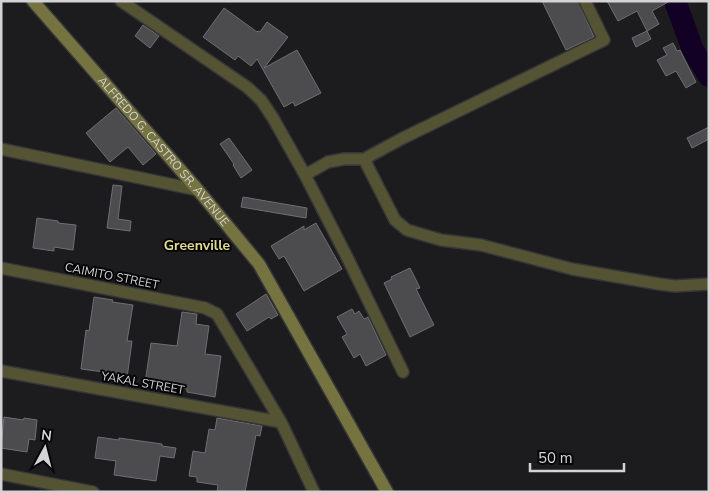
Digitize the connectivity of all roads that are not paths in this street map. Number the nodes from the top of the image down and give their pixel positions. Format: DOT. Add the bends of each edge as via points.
graph roads {
  1 [pos="33,1"];
  2 [pos="121,1"];
  3 [pos="585,1"];
  4 [pos="1,149"];
  5 [pos="364,159"];
  6 [pos="304,174"];
  7 [pos="198,190"];
  8 [pos="1,268"];
  9 [pos="709,284"];
  10 [pos="1,370"];
  11 [pos="404,372"];
  12 [pos="281,422"];
  13 [pos="1,474"];
  14 [pos="93,492"];
  15 [pos="314,492"];
  16 [pos="387,492"];
  1 -- 7 [label="street, ALFREDO G. CASTRO SR. AVENUE"];
  2 -- 6 [label="street" via="261,100"];
  3 -- 5 [label="street" via="604,40"];
  4 -- 7 [label="street"];
  5 -- 6 [label="street" via="328,162"];
  5 -- 9 [label="street" via="395,220 407,230 572,269 675,286"];
  6 -- 11 [label="street"];
  7 -- 16 [label="street, ALFREDO G. CASTRO SR. AVENUE" via="260,264"];
  8 -- 12 [label="street, CAIMITO STREET" via="206,308 217,314"];
  10 -- 12 [label="street, YAKAL STREET"];
  12 -- 15 [label="street"];
  13 -- 14 [label="street"];
}
